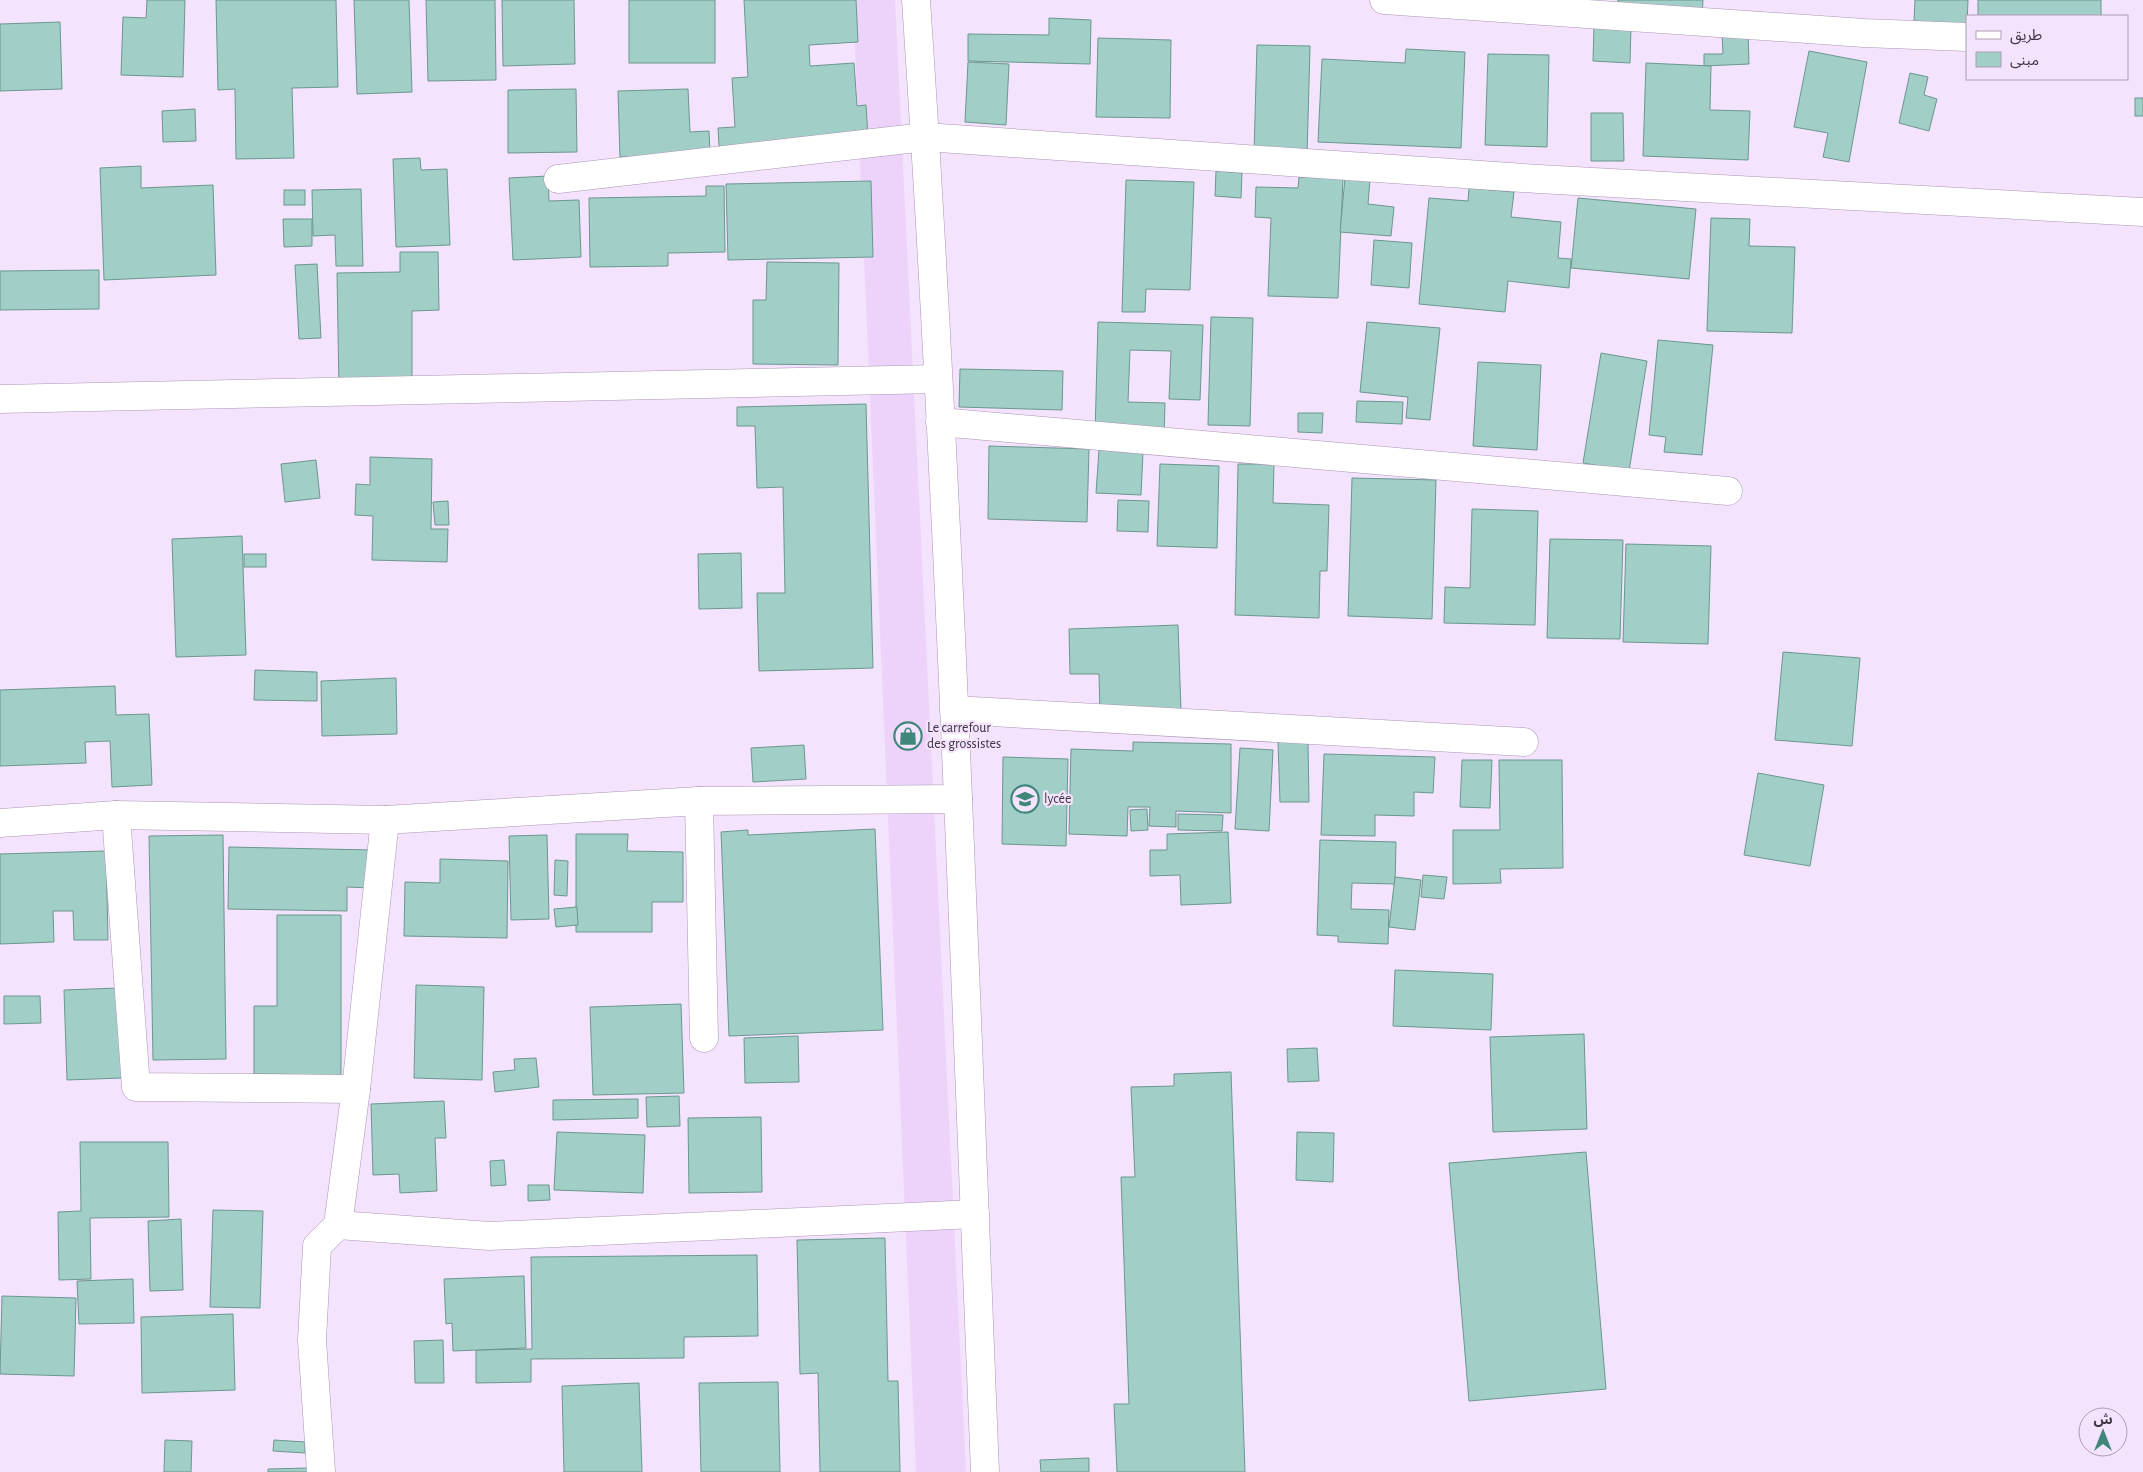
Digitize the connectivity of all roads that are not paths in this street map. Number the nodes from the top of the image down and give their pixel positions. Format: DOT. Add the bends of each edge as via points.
graph roads {
  1 [pos="916,0"];
  2 [pos="1384,0"];
  3 [pos="1966,36"];
  4 [pos="925,137"];
  5 [pos="558,179"];
  6 [pos="2143,212"];
  7 [pos="938,379"];
  8 [pos="0,399"];
  9 [pos="940,422"];
  10 [pos="1728,491"];
  11 [pos="954,710"];
  12 [pos="1524,742"];
  13 [pos="958,799"];
  14 [pos="699,800"];
  15 [pos="116,815"];
  16 [pos="385,820"];
  17 [pos="0,823"];
  18 [pos="704,1038"];
  19 [pos="356,1089"];
  20 [pos="975,1214"];
  21 [pos="338,1225"];
  22 [pos="321,1472"];
  23 [pos="986,1472"];
  1 -- 4 [label="street"];
  2 -- 3 [label="street" via="1864,33"];
  4 -- 5 [label="street"];
  4 -- 6 [label="street" via="1539,179"];
  4 -- 7 [label="street"];
  7 -- 8 [label="street"];
  7 -- 9 [label="street"];
  9 -- 10 [label="street"];
  9 -- 11 [label="street"];
  11 -- 12 [label="street"];
  11 -- 13 [label="street"];
  13 -- 14 [label="street"];
  13 -- 20 [label="street"];
  14 -- 16 [label="street"];
  14 -- 18 [label="street"];
  15 -- 16 [label="street"];
  15 -- 17 [label="street"];
  15 -- 19 [label="street" via="136,1087"];
  16 -- 19 [label="street"];
  19 -- 21 [label="street"];
  20 -- 21 [label="street" via="490,1236"];
  20 -- 23 [label="street"];
  21 -- 22 [label="street" via="317,1246 312,1340"];
}
